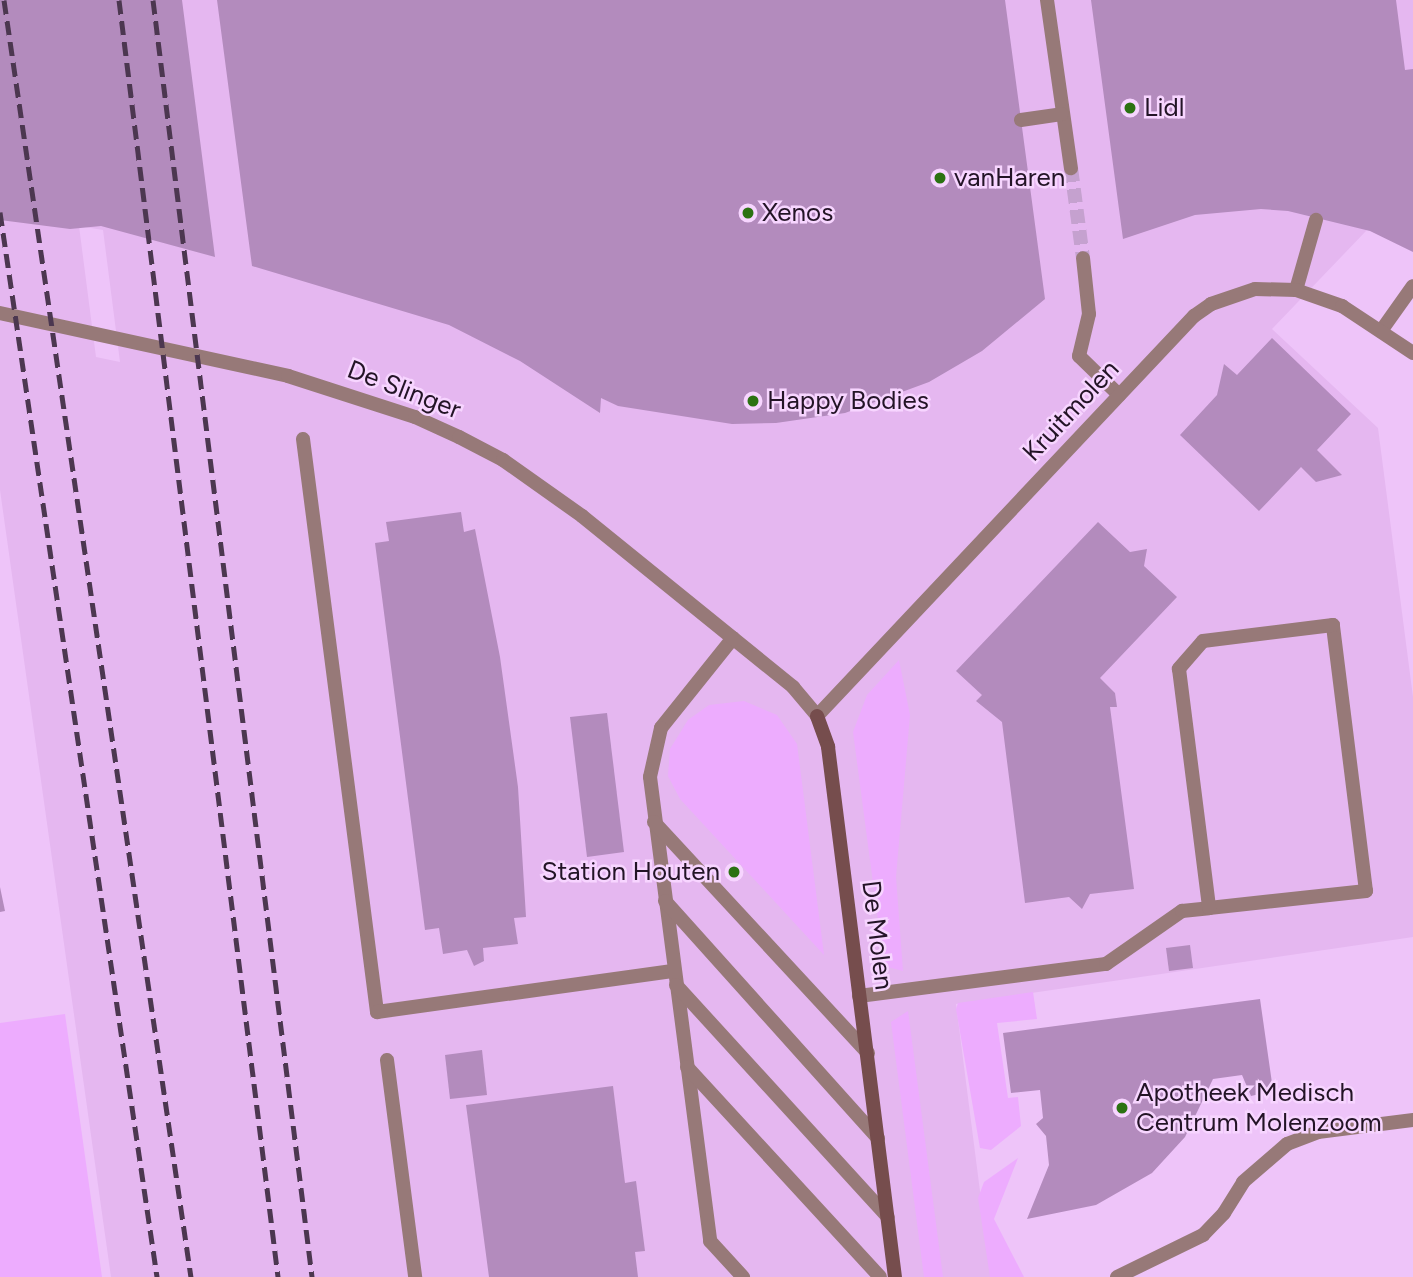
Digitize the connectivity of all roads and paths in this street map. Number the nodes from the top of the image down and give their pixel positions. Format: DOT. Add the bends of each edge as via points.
graph roads {
  1 [pos="1046,0"];
  2 [pos="1062,114"];
  3 [pos="1021,120"];
  4 [pos="1071,169"];
  5 [pos="1316,219"];
  6 [pos="1083,258"];
  7 [pos="1413,286"];
  8 [pos="1296,290"];
  9 [pos="0,313"];
  10 [pos="1381,331"];
  11 [pos="1413,353"];
  12 [pos="1119,394"];
  13 [pos="303,439"];
  14 [pos="733,638"];
  15 [pos="817,716"];
  16 [pos="654,822"];
  17 [pos="664,901"];
  18 [pos="1209,908"];
  19 [pos="675,978"];
  20 [pos="859,996"];
  21 [pos="867,1053"];
  22 [pos="387,1060"];
  23 [pos="687,1066"];
  24 [pos="1413,1120"];
  25 [pos="878,1138"];
  26 [pos="888,1217"];
  27 [pos="415,1277"];
  28 [pos="743,1277"];
  29 [pos="880,1277"];
  30 [pos="895,1277"];
  31 [pos="1117,1277"];
  1 -- 2 [label="street"];
  2 -- 3 [label="street"];
  2 -- 4 [label="street"];
  5 -- 8 [label="street"];
  6 -- 12 [label="street" via="1088,314 1079,356"];
  7 -- 10 [label="street"];
  8 -- 10 [label="street, Kruitmolen" via="1342,306"];
  8 -- 12 [label="street, Kruitmolen" via="1255,289 1211,304"];
  9 -- 14 [label="street, De Slinger" via="288,376 415,417 503,460 541,485"];
  10 -- 11 [label="street, Kruitmolen"];
  12 -- 15 [label="street, Kruitmolen"];
  13 -- 19 [label="street" via="377,1012"];
  14 -- 15 [label="street, De Molen" via="793,687"];
  14 -- 16 [label="street" via="661,728 650,777"];
  15 -- 20 [label="street, De Molen" via="828,747"];
  16 -- 17 [label="street"];
  16 -- 21 [label="street"];
  17 -- 19 [label="street"];
  17 -- 25 [label="street"];
  18 -- 18 [label="street" via="1366,891 1333,625 1203,641 1179,669"];
  18 -- 20 [label="street" via="1182,911 1106,964"];
  19 -- 23 [label="street"];
  19 -- 26 [label="street"];
  20 -- 21 [label="street, De Molen"];
  21 -- 25 [label="street, De Molen"];
  22 -- 27 [label="street"];
  23 -- 28 [label="street" via="710,1241"];
  23 -- 29 [label="street"];
  24 -- 31 [label="street" via="1318,1132 1287,1144 1252,1172 1203,1234"];
  25 -- 26 [label="street, De Molen"];
  26 -- 30 [label="street, De Molen"];
}
